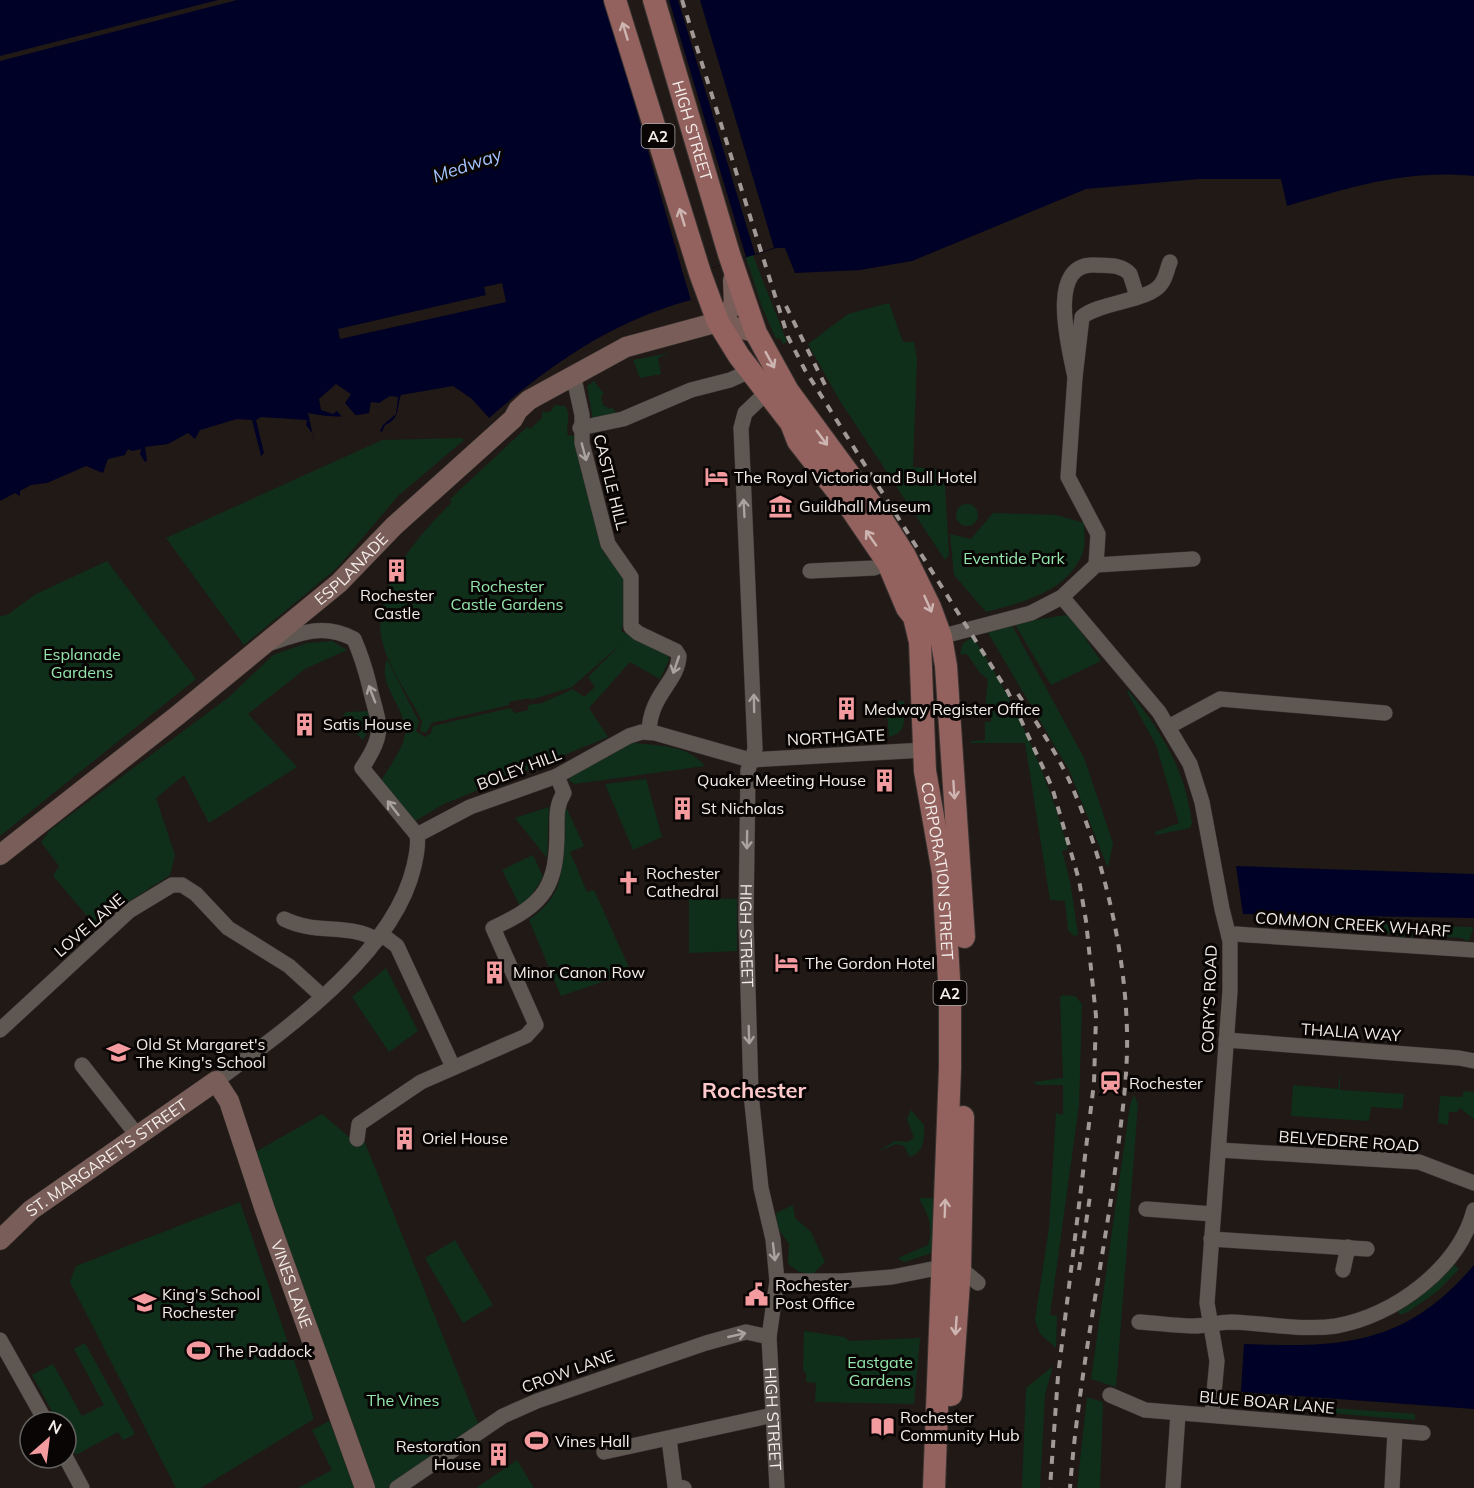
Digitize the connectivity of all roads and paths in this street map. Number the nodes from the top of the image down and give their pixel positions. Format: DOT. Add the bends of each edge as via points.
graph roads {
  1 [pos="615,0"];
  2 [pos="654,0"];
  3 [pos="732,262"];
  4 [pos="1170,262"];
  5 [pos="1137,296"];
  6 [pos="717,322"];
  7 [pos="756,333"];
  8 [pos="750,371"];
  9 [pos="573,374"];
  10 [pos="1075,377"];
  11 [pos="767,392"];
  12 [pos="580,428"];
  13 [pos="1193,559"];
  14 [pos="888,563"];
  15 [pos="1096,565"];
  16 [pos="810,571"];
  17 [pos="1062,597"];
  18 [pos="907,608"];
  19 [pos="931,639"];
  20 [pos="258,647"];
  21 [pos="921,683"];
  22 [pos="1385,714"];
  23 [pos="1170,726"];
  24 [pos="649,732"];
  25 [pos="951,732"];
  26 [pos="924,750"];
  27 [pos="750,760"];
  28 [pos="557,776"];
  29 [pos="417,835"];
  30 [pos="0,855"];
  31 [pos="284,920"];
  32 [pos="379,937"];
  33 [pos="1229,937"];
  34 [pos="1474,950"];
  35 [pos="322,996"];
  36 [pos="0,1032"];
  37 [pos="1226,1040"];
  38 [pos="1474,1061"];
  39 [pos="82,1065"];
  40 [pos="453,1067"];
  41 [pos="216,1081"];
  42 [pos="137,1135"];
  43 [pos="357,1139"];
  44 [pos="1219,1150"];
  45 [pos="1474,1183"];
  46 [pos="1146,1209"];
  47 [pos="1474,1210"];
  48 [pos="1213,1214"];
  49 [pos="1211,1239"];
  50 [pos="0,1240"];
  51 [pos="1348,1247"];
  52 [pos="1367,1249"];
  53 [pos="951,1267"];
  54 [pos="1343,1270"];
  55 [pos="777,1281"];
  56 [pos="978,1283"];
  57 [pos="1139,1322"];
  58 [pos="1209,1323"];
  59 [pos="769,1337"];
  60 [pos="0,1340"];
  61 [pos="1110,1395"];
  62 [pos="39,1410"];
  63 [pos="1178,1414"];
  64 [pos="1212,1414"];
  65 [pos="773,1415"];
  66 [pos="1395,1432"];
  67 [pos="1423,1433"];
  68 [pos="669,1439"];
  69 [pos="603,1452"];
  70 [pos="72,1470"];
  71 [pos="82,1488"];
  72 [pos="365,1488"];
  73 [pos="397,1488"];
  74 [pos="684,1488"];
  75 [pos="777,1488"];
  76 [pos="934,1488"];
  77 [pos="947,1488"];
  78 [pos="1173,1488"];
  79 [pos="1392,1488"];
  6 -- 1 [label="main road, HIGH STREET / A2, one-way"];
  2 -- 3 [label="main road, HIGH STREET / A2"];
  3 -- 6 [label="street" via="734,305"];
  3 -- 7 [label="main road, A2"];
  4 -- 5 [label="street" via="1160,286"];
  5 -- 10 [label="street" via="1082,317"];
  5 -- 10 [label="street" via="1130,274 1119,267 1082,266 1068,277 1065,293"];
  6 -- 7 [label="street"];
  6 -- 8 [label="main road, A2"];
  6 -- 9 [label="street, ESPLANADE" via="626,347"];
  7 -- 19 [label="main road, CORPORATION STREET / A2, one-way" via="791,395 892,534 913,572"];
  8 -- 11 [label="main road, A2"];
  8 -- 12 [label="street" via="691,390 623,419"];
  9 -- 12 [label="street, CASTLE HILL" via="582,416"];
  9 -- 20 [label="street, ESPLANADE" via="519,409 513,419 394,526 339,583"];
  10 -- 15 [label="street" via="1068,477 1098,534"];
  14 -- 11 [label="main road, CORPORATION STREET / A2, one-way" via="794,435 783,430 767,412"];
  27 -- 11 [label="street, HIGH STREET, one-way" via="754,749 753,681 741,428 745,413"];
  12 -- 24 [label="street, CASTLE HILL, one-way" via="608,544 632,577 631,627 676,651 679,657 652,707"];
  13 -- 15 [label="street"];
  14 -- 16 [label="street" via="874,568"];
  14 -- 18 [label="main road, CORPORATION STREET / A2"];
  15 -- 17 [label="street"];
  17 -- 19 [label="street" via="1031,613"];
  17 -- 23 [label="street, CORY'S ROAD"];
  18 -- 19 [label="main road, CORPORATION STREET / A2"];
  18 -- 21 [label="main road, A2" via="904,618 909,670"];
  19 -- 21 [label="main road, CORPORATION STREET / A2"];
  19 -- 25 [label="main road, CORPORATION STREET / A2"];
  29 -- 20 [label="street, one-way" via="362,768 377,747 380,725 365,663 354,639 332,630 309,631"];
  20 -- 30 [label="street, ESPLANADE"];
  21 -- 26 [label="main road, CORPORATION STREET / A2"];
  22 -- 23 [label="street" via="1220,699"];
  23 -- 33 [label="street, CORY'S ROAD" via="1201,795"];
  24 -- 27 [label="street"];
  24 -- 28 [label="street, BOLEY HILL" via="624,739"];
  25 -- 26 [label="main road"];
  25 -- 53 [label="main road, CORPORATION STREET / A2, one-way" via="964,943"];
  26 -- 27 [label="street, NORTHGATE"];
  53 -- 26 [label="main road, CORPORATION STREET / A2, one-way" via="948,937 943,873"];
  27 -- 55 [label="street, HIGH STREET, one-way" via="746,919 751,1094 761,1188"];
  28 -- 29 [label="street, BOLEY HILL" via="470,807"];
  28 -- 40 [label="street" via="564,793 558,807 556,860 550,884 531,908 493,928 536,1024 526,1036"];
  29 -- 32 [label="street" via="409,883"];
  31 -- 32 [label="street" via="298,926 337,932 358,930"];
  32 -- 35 [label="street"];
  32 -- 40 [label="street" via="397,946"];
  33 -- 34 [label="street, COMMON CREEK WHARF" via="1249,934"];
  33 -- 37 [label="street, CORY'S ROAD" via="1232,957"];
  35 -- 36 [label="street, LOVE LANE" via="289,966 228,928 196,894 182,885 172,885 129,911"];
  35 -- 41 [label="street" via="285,1030"];
  37 -- 38 [label="street, THALIA WAY"];
  37 -- 44 [label="street, CORY'S ROAD"];
  39 -- 42 [label="street"];
  40 -- 43 [label="street" via="374,1112 359,1124"];
  41 -- 42 [label="street, ST. MARGARET'S STREET"];
  41 -- 72 [label="street, VINES LANE" via="229,1101"];
  42 -- 50 [label="street, ST. MARGARET'S STREET" via="31,1210"];
  44 -- 45 [label="street, BELVEDERE ROAD" via="1419,1162"];
  44 -- 48 [label="street, CORY'S ROAD"];
  46 -- 48 [label="street"];
  47 -- 58 [label="street" via="1455,1249 1427,1284 1384,1310 1337,1326"];
  48 -- 49 [label="street, CORY'S ROAD"];
  49 -- 51 [label="street"];
  49 -- 58 [label="street, CORY'S ROAD"];
  51 -- 52 [label="street"];
  51 -- 54 [label="street"];
  53 -- 55 [label="street" via="842,1281"];
  53 -- 56 [label="street"];
  53 -- 76 [label="main road, CORPORATION STREET / A2"];
  53 -- 77 [label="main road, CORPORATION STREET / A2, one-way"];
  55 -- 59 [label="street, HIGH STREET"];
  57 -- 58 [label="street" via="1197,1326"];
  58 -- 64 [label="street, CORY'S ROAD" via="1217,1361"];
  59 -- 65 [label="street, HIGH STREET"];
  73 -- 59 [label="street, CROW LANE, one-way" via="503,1416 537,1401 706,1343 746,1332"];
  60 -- 62 [label="street"];
  61 -- 63 [label="street, BLUE BOAR LANE" via="1138,1408"];
  63 -- 64 [label="street, BLUE BOAR LANE"];
  63 -- 78 [label="street"];
  64 -- 66 [label="street, BLUE BOAR LANE"];
  65 -- 68 [label="street"];
  65 -- 75 [label="street, HIGH STREET"];
  66 -- 67 [label="street, BLUE BOAR LANE"];
  66 -- 79 [label="street"];
  68 -- 69 [label="street"];
  68 -- 74 [label="street" via="675,1486"];
  70 -- 71 [label="street"];
}
